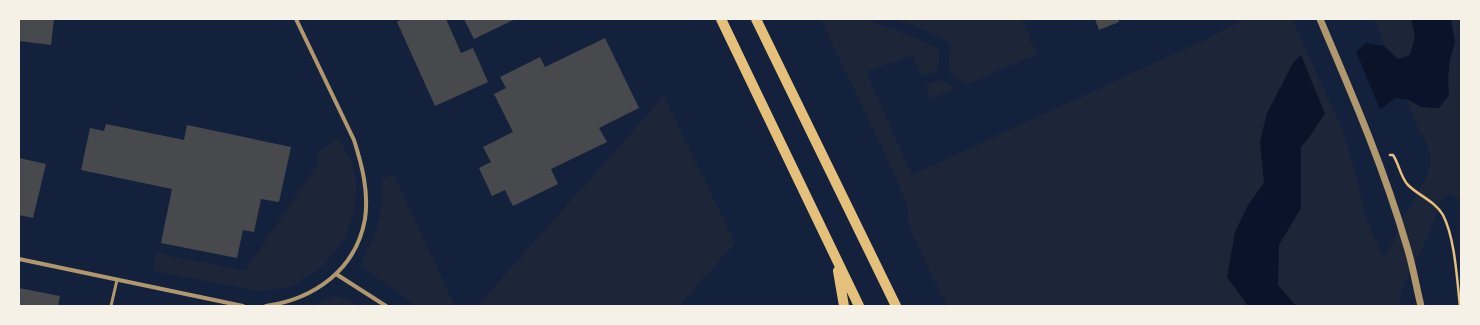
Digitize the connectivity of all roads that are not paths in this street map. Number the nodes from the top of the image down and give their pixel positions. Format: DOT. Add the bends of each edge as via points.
graph roads {
  1 [pos="296,19"];
  2 [pos="721,19"];
  3 [pos="756,19"];
  4 [pos="1320,19"];
  5 [pos="833,252"];
  6 [pos="19,259"];
  7 [pos="336,274"];
  8 [pos="117,280"];
  9 [pos="111,306"];
  10 [pos="243,306"];
  11 [pos="266,306"];
  12 [pos="386,306"];
  13 [pos="844,306"];
  14 [pos="859,306"];
  15 [pos="896,306"];
  16 [pos="1421,306"];
  1 -- 7 [label="street" via="354,140 365,181 365,218 361,234 347,262"];
  2 -- 5 [label="main road"];
  3 -- 15 [label="main road"];
  4 -- 16 [label="street" via="1377,156 1407,248"];
  5 -- 13 [label="main road"];
  5 -- 14 [label="main road"];
  6 -- 8 [label="street"];
  7 -- 11 [label="street" via="297,299"];
  7 -- 12 [label="street"];
  8 -- 9 [label="lane"];
  8 -- 10 [label="street"];
}
